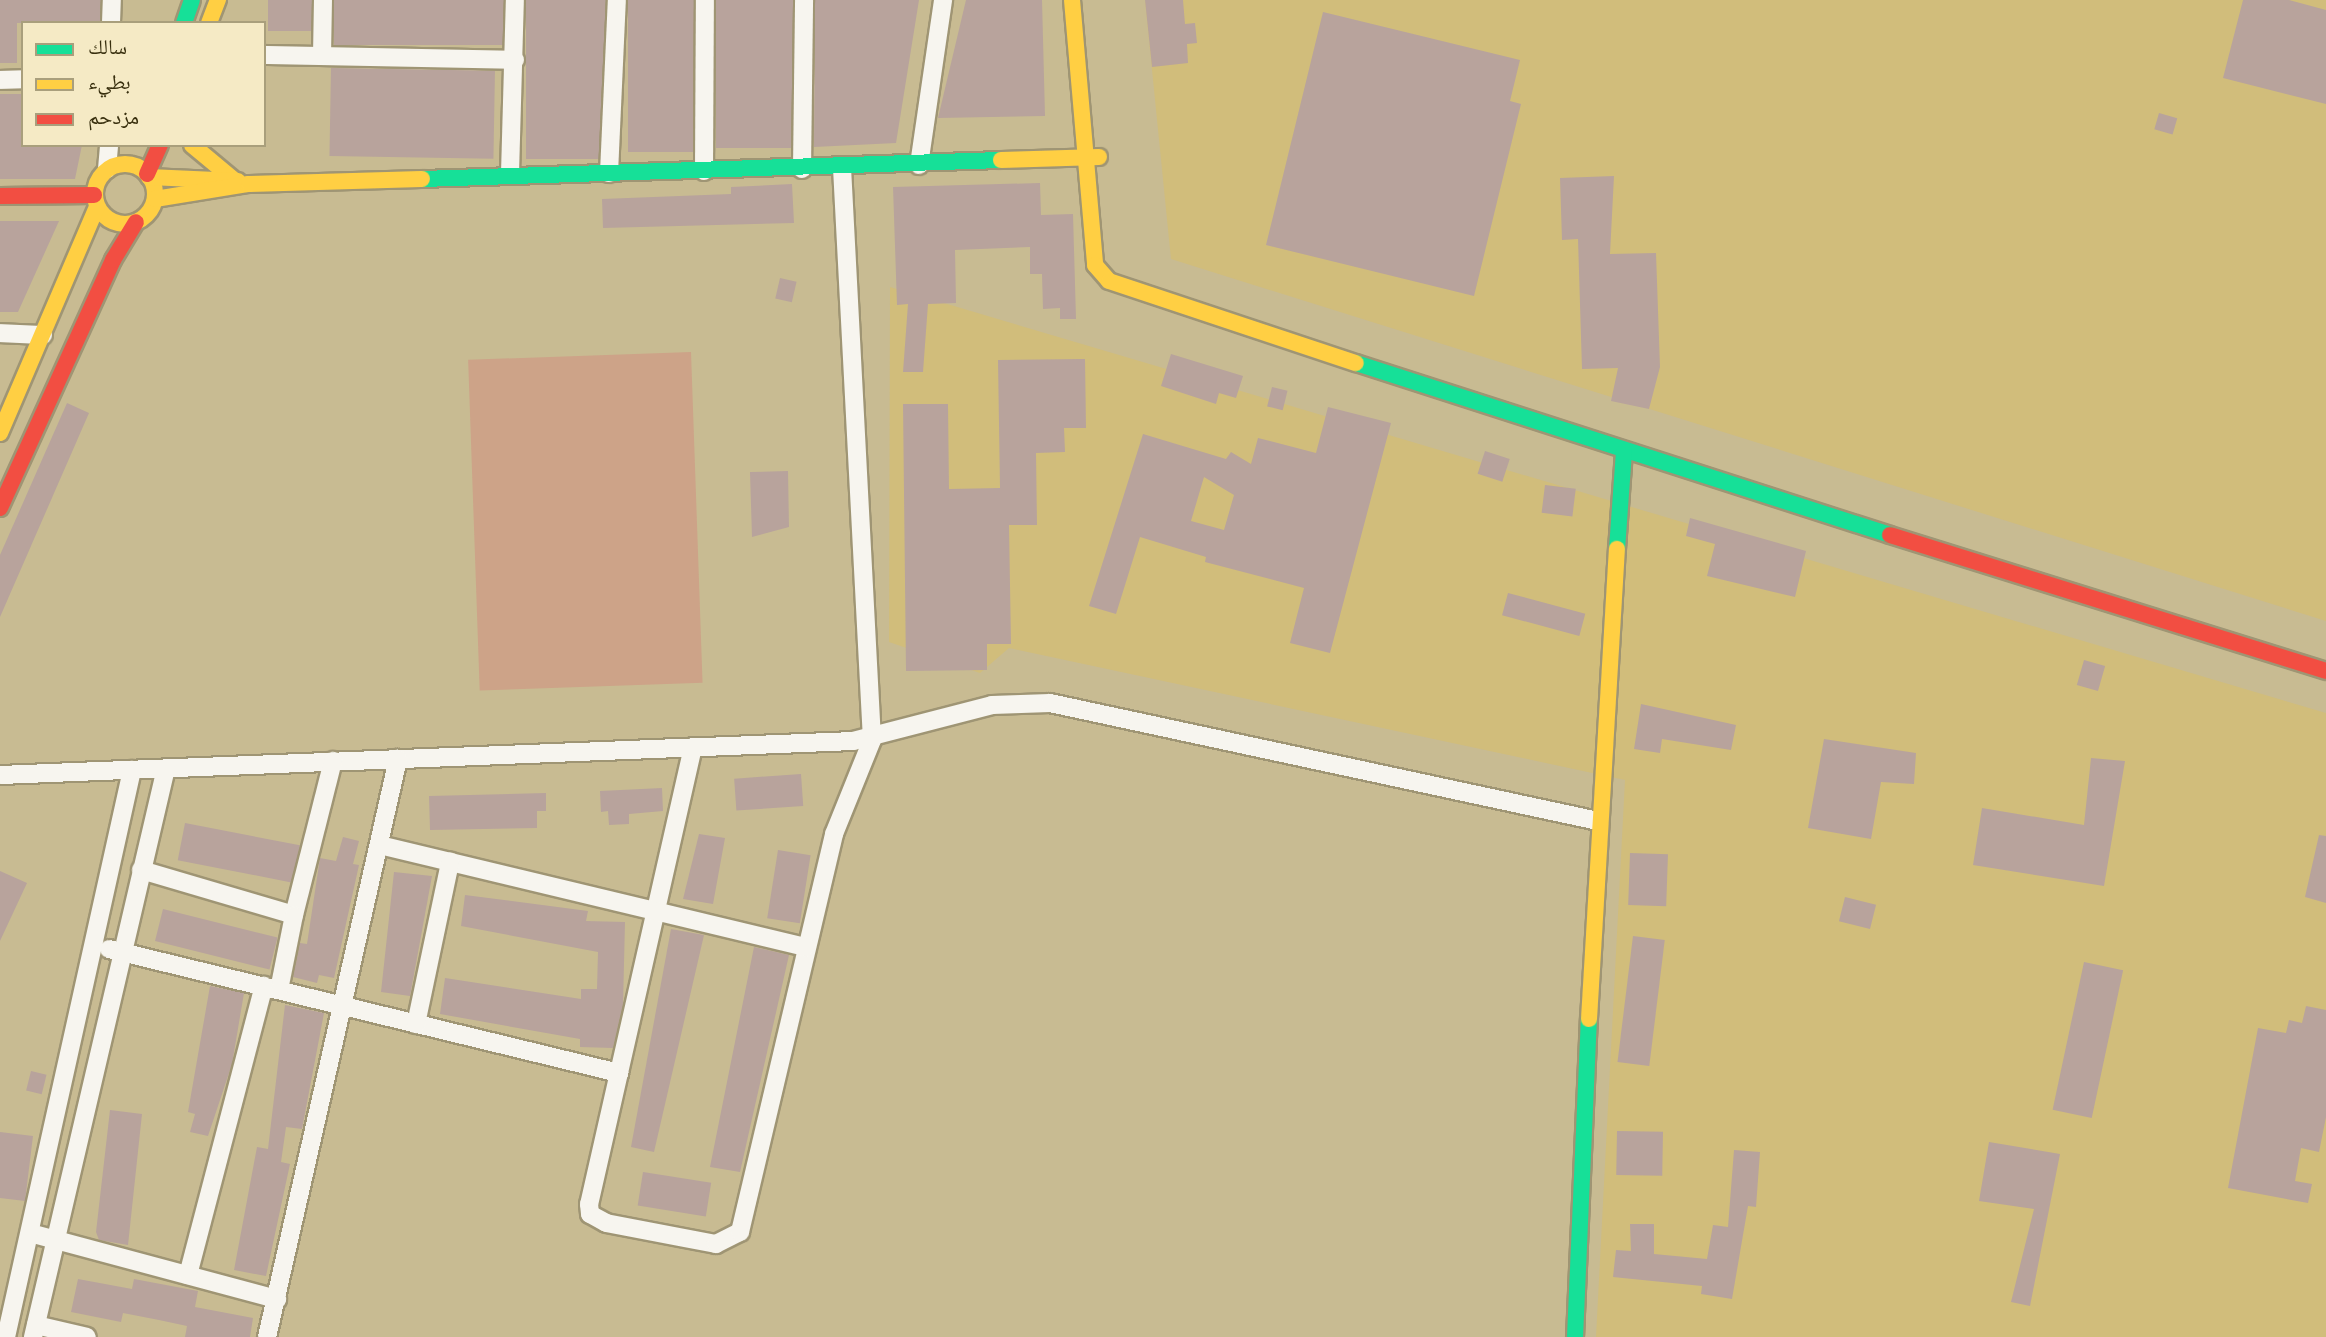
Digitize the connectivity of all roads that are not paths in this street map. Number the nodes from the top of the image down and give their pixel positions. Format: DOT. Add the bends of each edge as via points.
graph roads {
  1 [pos="112,0"];
  2 [pos="192,0"];
  3 [pos="218,0"];
  4 [pos="323,0"];
  5 [pos="515,0"];
  6 [pos="617,0"];
  7 [pos="705,0"];
  8 [pos="804,0"];
  9 [pos="943,0"];
  10 [pos="1072,0"];
  11 [pos="1086,0"];
  12 [pos="111,21"];
  13 [pos="185,21"];
  14 [pos="210,21"];
  15 [pos="266,55"];
  16 [pos="322,56"];
  17 [pos="515,60"];
  18 [pos="21,79"];
  19 [pos="0,80"];
  20 [pos="109,147"];
  21 [pos="128,147"];
  22 [pos="159,147"];
  23 [pos="195,147"];
  24 [pos="1092,157"];
  25 [pos="919,165"];
  26 [pos="113,167"];
  27 [pos="842,168"];
  28 [pos="803,169"];
  29 [pos="704,171"];
  30 [pos="609,173"];
  31 [pos="510,174"];
  32 [pos="148,175"];
  33 [pos="242,182"];
  34 [pos="0,196"];
  35 [pos="155,199"];
  36 [pos="95,201"];
  37 [pos="136,222"];
  38 [pos="0,334"];
  39 [pos="43,335"];
  40 [pos="0,433"];
  41 [pos="1624,452"];
  42 [pos="0,508"];
  43 [pos="2326,671"];
  44 [pos="872,740"];
  45 [pos="692,747"];
  46 [pos="398,758"];
  47 [pos="333,761"];
  48 [pos="166,768"];
  49 [pos="132,770"];
  50 [pos="0,775"];
  51 [pos="1598,821"];
  52 [pos="380,845"];
  53 [pos="450,862"];
  54 [pos="141,870"];
  55 [pos="656,911"];
  56 [pos="294,915"];
  57 [pos="95,946"];
  58 [pos="806,947"];
  59 [pos="121,952"];
  60 [pos="271,988"];
  61 [pos="340,1005"];
  62 [pos="416,1024"];
  63 [pos="619,1073"];
  64 [pos="30,1233"];
  65 [pos="55,1240"];
  66 [pos="188,1275"];
  67 [pos="277,1298"];
  68 [pos="35,1331"];
  69 [pos="6,1337"];
  70 [pos="87,1337"];
  71 [pos="267,1337"];
  72 [pos="1575,1337"];
  1 -- 12 [label="street"];
  2 -- 13 [label="main road"];
  3 -- 14 [label="main road"];
  4 -- 16 [label="street"];
  5 -- 17 [label="street"];
  6 -- 30 [label="street"];
  7 -- 29 [label="street"];
  8 -- 28 [label="street"];
  9 -- 25 [label="street"];
  10 -- 24 [label="main road"];
  11 -- 24 [label="main road"];
  15 -- 16 [label="street"];
  16 -- 17 [label="street"];
  17 -- 31 [label="street"];
  18 -- 19 [label="street"];
  20 -- 26 [label="street"];
  21 -- 26 [label="main road"];
  22 -- 32 [label="main road"];
  23 -- 33 [label="main road"];
  24 -- 25 [label="main road"];
  24 -- 41 [label="main road" via="1095,265 1109,281"];
  25 -- 27 [label="main road"];
  26 -- 32 [label="main road"];
  26 -- 36 [label="main road"];
  27 -- 28 [label="main road"];
  27 -- 44 [label="street"];
  28 -- 29 [label="main road"];
  29 -- 30 [label="main road"];
  30 -- 31 [label="main road"];
  31 -- 33 [label="main road"];
  32 -- 33 [label="main road"];
  32 -- 35 [label="main road"];
  33 -- 35 [label="main road"];
  34 -- 36 [label="main road"];
  35 -- 37 [label="main road"];
  36 -- 37 [label="main road" via="113,223"];
  36 -- 39 [label="main road"];
  37 -- 42 [label="main road" via="113,260"];
  38 -- 39 [label="street"];
  39 -- 40 [label="main road"];
  41 -- 43 [label="main road"];
  41 -- 51 [label="main road"];
  44 -- 45 [label="street"];
  44 -- 51 [label="street" via="992,705 1051,703"];
  44 -- 58 [label="street" via="834,834"];
  45 -- 46 [label="street"];
  45 -- 55 [label="street"];
  46 -- 47 [label="street"];
  46 -- 52 [label="street"];
  47 -- 48 [label="street"];
  47 -- 56 [label="street"];
  48 -- 49 [label="street"];
  48 -- 54 [label="street"];
  49 -- 50 [label="street"];
  49 -- 57 [label="street"];
  51 -- 72 [label="main road"];
  52 -- 53 [label="street"];
  52 -- 61 [label="street"];
  53 -- 55 [label="street"];
  53 -- 62 [label="street"];
  54 -- 56 [label="street"];
  54 -- 59 [label="street"];
  55 -- 58 [label="street"];
  55 -- 63 [label="street"];
  56 -- 60 [label="street"];
  57 -- 59 [label="street"];
  57 -- 64 [label="street"];
  58 -- 63 [label="street" via="735,1239 716,1244 606,1223 590,1214"];
  59 -- 60 [label="street"];
  59 -- 65 [label="street"];
  60 -- 61 [label="street"];
  60 -- 66 [label="street"];
  61 -- 62 [label="street"];
  61 -- 67 [label="street"];
  62 -- 63 [label="street"];
  64 -- 65 [label="street"];
  64 -- 69 [label="street"];
  65 -- 66 [label="street"];
  65 -- 68 [label="street"];
  66 -- 67 [label="street"];
  67 -- 71 [label="street"];
  68 -- 70 [label="street"];
}
